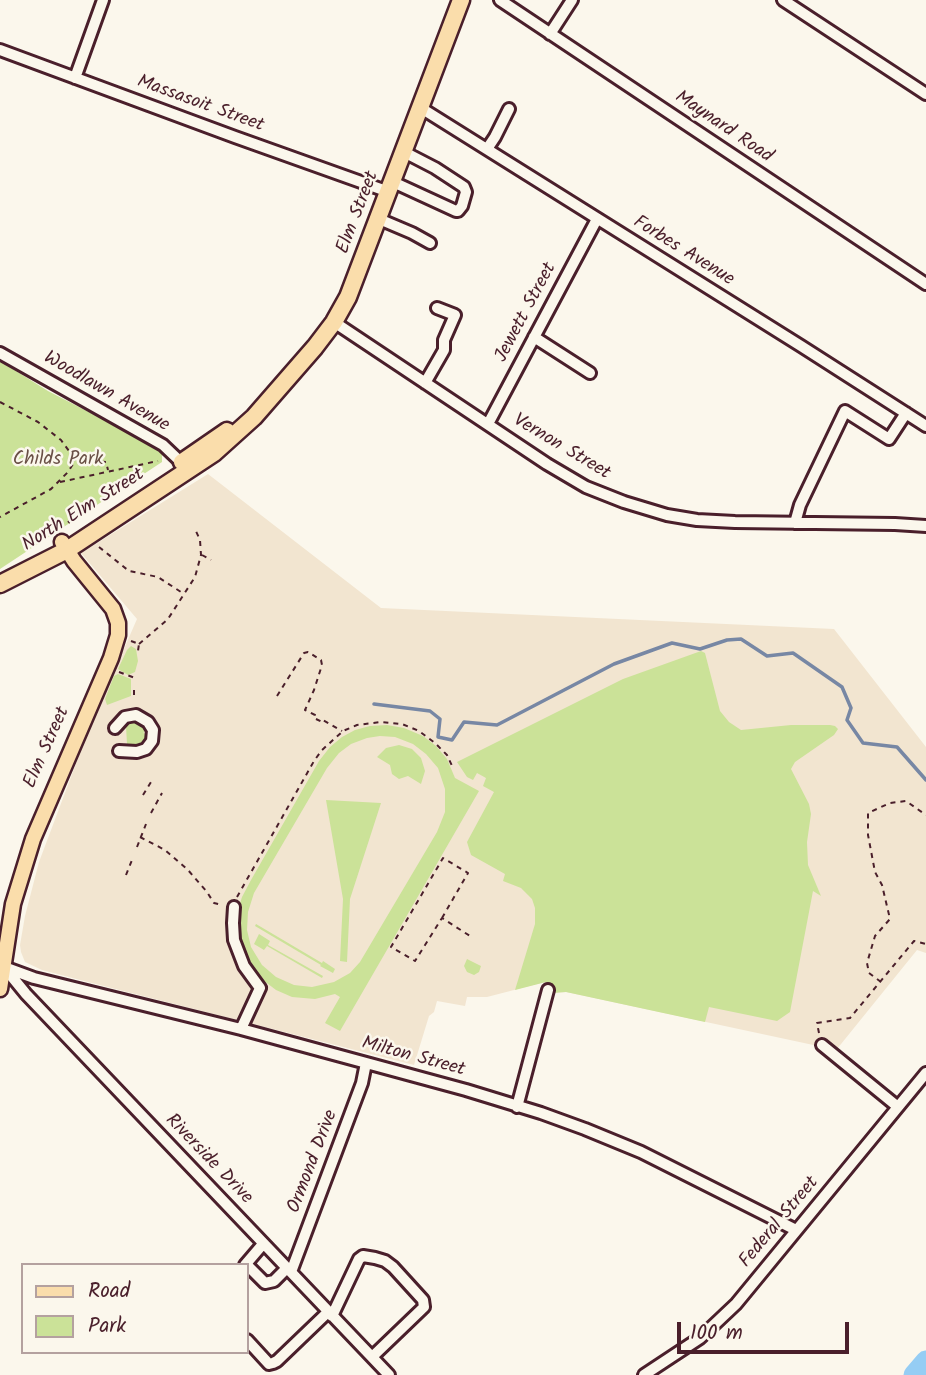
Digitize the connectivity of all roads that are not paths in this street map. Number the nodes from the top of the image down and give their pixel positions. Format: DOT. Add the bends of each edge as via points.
graph roads {
  1 [pos="103,0"];
  2 [pos="461,0"];
  3 [pos="500,0"];
  4 [pos="572,0"];
  5 [pos="783,0"];
  6 [pos="550,34"];
  7 [pos="0,50"];
  8 [pos="75,78"];
  9 [pos="926,94"];
  10 [pos="421,108"];
  11 [pos="509,108"];
  12 [pos="487,149"];
  13 [pos="404,152"];
  14 [pos="391,187"];
  15 [pos="379,219"];
  16 [pos="597,219"];
  17 [pos="430,243"];
  18 [pos="926,284"];
  19 [pos="437,308"];
  20 [pos="334,322"];
  21 [pos="534,337"];
  22 [pos="0,353"];
  23 [pos="590,373"];
  24 [pos="425,383"];
  25 [pos="906,413"];
  26 [pos="488,424"];
  27 [pos="926,426"];
  28 [pos="185,466"];
  29 [pos="795,523"];
  30 [pos="926,526"];
  31 [pos="64,546"];
  32 [pos="0,583"];
  33 [pos="114,728"];
  34 [pos="119,751"];
  35 [pos="234,907"];
  36 [pos="4,967"];
  37 [pos="0,989"];
  38 [pos="548,989"];
  39 [pos="241,1029"];
  40 [pos="821,1045"];
  41 [pos="366,1063"];
  42 [pos="926,1073"];
  43 [pos="516,1107"];
  44 [pos="898,1107"];
  45 [pos="796,1230"];
  46 [pos="263,1244"];
  47 [pos="248,1263"];
  48 [pos="248,1267"];
  49 [pos="289,1270"];
  50 [pos="330,1314"];
  51 [pos="248,1341"];
  52 [pos="372,1357"];
  53 [pos="390,1375"];
  54 [pos="643,1375"];
  1 -- 8 [label="street"];
  2 -- 10 [label="highway, Elm Street"];
  3 -- 6 [label="street, Maynard Road"];
  4 -- 6 [label="street"];
  5 -- 9 [label="street"];
  6 -- 18 [label="street, Maynard Road"];
  7 -- 8 [label="street, Massasoit Street"];
  8 -- 14 [label="street, Massasoit Street"];
  10 -- 12 [label="street, Forbes Avenue"];
  10 -- 13 [label="highway, Elm Street"];
  11 -- 12 [label="street"];
  12 -- 16 [label="street, Forbes Avenue"];
  13 -- 14 [label="highway, Elm Street"];
  13 -- 14 [label="street, Massasoit Street" via="464,187 465,198 456,211"];
  14 -- 15 [label="highway, Elm Street"];
  15 -- 17 [label="street"];
  15 -- 20 [label="highway, Elm Street"];
  16 -- 21 [label="street, Jewett Street"];
  16 -- 25 [label="street, Forbes Avenue"];
  19 -- 24 [label="street" via="455,316 444,350"];
  20 -- 24 [label="street, Vernon Street"];
  20 -- 28 [label="highway, Elm Street" via="254,417 214,453"];
  21 -- 23 [label="street"];
  21 -- 26 [label="street, Jewett Street"];
  22 -- 28 [label="street, Woodlawn Avenue" via="163,444"];
  24 -- 26 [label="street, Vernon Street"];
  25 -- 27 [label="street, Forbes Avenue"];
  25 -- 29 [label="street" via="889,439 845,411"];
  26 -- 29 [label="street, Vernon Street" via="586,487 624,502 697,520"];
  28 -- 31 [label="highway, North Elm Street"];
  29 -- 30 [label="street, Vernon Street"];
  31 -- 32 [label="highway, North Elm Street"];
  31 -- 36 [label="main road, Elm Street" via="113,609 118,635 33,839 13,904"];
  33 -- 34 [label="street" via="125,717 136,715 153,730 146,749"];
  35 -- 39 [label="street" via="234,940 244,966 260,988"];
  36 -- 37 [label="main road, Elm Street"];
  36 -- 39 [label="street, Milton Street"];
  36 -- 46 [label="street, Riverside Drive"];
  38 -- 43 [label="street"];
  39 -- 41 [label="street, Milton Street"];
  40 -- 44 [label="street"];
  41 -- 43 [label="street, Milton Street"];
  41 -- 49 [label="street, Ormond Drive"];
  42 -- 44 [label="street, Federal Street"];
  43 -- 45 [label="street, Milton Street" via="640,1153"];
  44 -- 45 [label="street, Federal Street"];
  45 -- 54 [label="street, Federal Street" via="719,1321"];
  46 -- 47 [label="street"];
  46 -- 49 [label="street, Riverside Drive"];
  48 -- 49 [label="street" via="265,1283"];
  49 -- 50 [label="street, Riverside Drive"];
  50 -- 51 [label="street" via="273,1363"];
  50 -- 52 [label="street, Riverside Drive"];
  50 -- 52 [label="street" via="363,1256 393,1267 424,1307"];
  52 -- 53 [label="street, Riverside Drive"];
}
